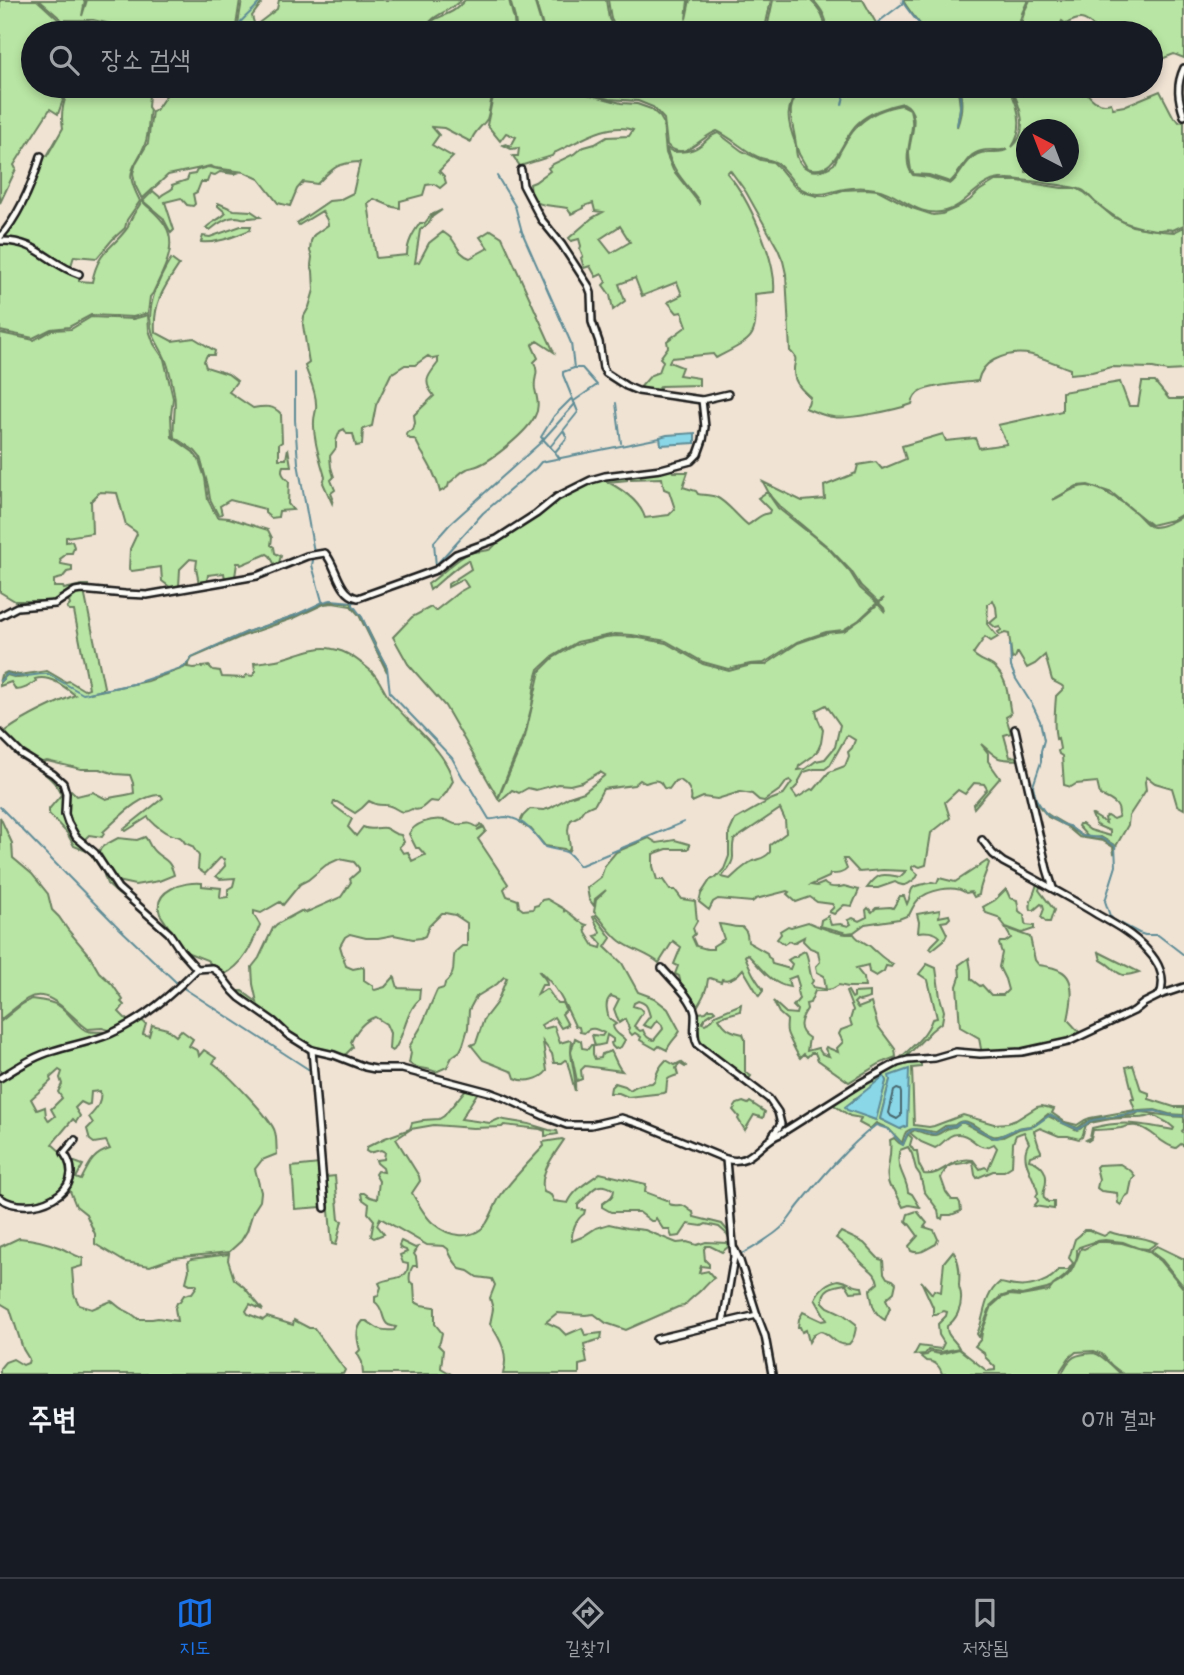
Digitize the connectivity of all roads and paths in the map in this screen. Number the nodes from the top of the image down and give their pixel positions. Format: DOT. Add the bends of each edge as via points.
graph roads {
  1 [pos="1184,68"];
  2 [pos="1184,116"];
  3 [pos="41,156"];
  4 [pos="521,170"];
  5 [pos="0,239"];
  6 [pos="79,274"];
  7 [pos="728,394"];
  8 [pos="702,400"];
  9 [pos="0,616"];
  10 [pos="1015,729"];
  11 [pos="0,733"];
  12 [pos="982,840"];
  13 [pos="1053,888"];
  14 [pos="662,968"];
  15 [pos="197,969"];
  16 [pos="1184,987"];
  17 [pos="1160,995"];
  18 [pos="312,1050"];
  19 [pos="0,1078"];
  20 [pos="771,1137"];
  21 [pos="75,1140"];
  22 [pos="726,1159"];
  23 [pos="0,1198"];
  24 [pos="325,1208"];
  25 [pos="734,1249"];
  26 [pos="757,1315"];
  27 [pos="723,1323"];
  28 [pos="656,1339"];
  29 [pos="772,1374"];
  1 -- 2 [label="street" via="1177,90"];
  3 -- 5 [label="street" via="15,218"];
  4 -- 8 [label="street" via="523,185 541,219 588,285 606,373 638,391"];
  5 -- 6 [label="street" via="32,247"];
  7 -- 8 [label="street"];
  8 -- 9 [label="street" via="703,440 691,461 591,480 497,539 456,554 436,570 358,598 348,594 322,552 257,576 147,594 80,590 55,604 17,607"];
  10 -- 13 [label="street"];
  11 -- 15 [label="street" via="21,754 64,783 65,814 76,836 95,853 118,888 169,933"];
  12 -- 13 [label="street" via="1003,862"];
  13 -- 17 [label="street" via="1146,948 1161,974"];
  14 -- 20 [label="street" via="691,1002 698,1045 774,1105 781,1124"];
  15 -- 18 [label="street" via="212,968 240,998"];
  15 -- 19 [label="street" via="130,1024 41,1055"];
  16 -- 17 [label="street"];
  17 -- 20 [label="street" via="1068,1042 1022,1052 956,1052 897,1063"];
  18 -- 22 [label="street" via="365,1067 402,1069 489,1092 567,1125 621,1118"];
  18 -- 24 [label="street"];
  20 -- 22 [label="street" via="742,1161"];
  21 -- 23 [label="street" via="64,1153 71,1164 71,1178 59,1195 30,1205 12,1205"];
  22 -- 25 [label="street"];
  25 -- 26 [label="street"];
  25 -- 27 [label="street"];
  26 -- 27 [label="street"];
  26 -- 29 [label="street"];
  27 -- 28 [label="street"];
}
